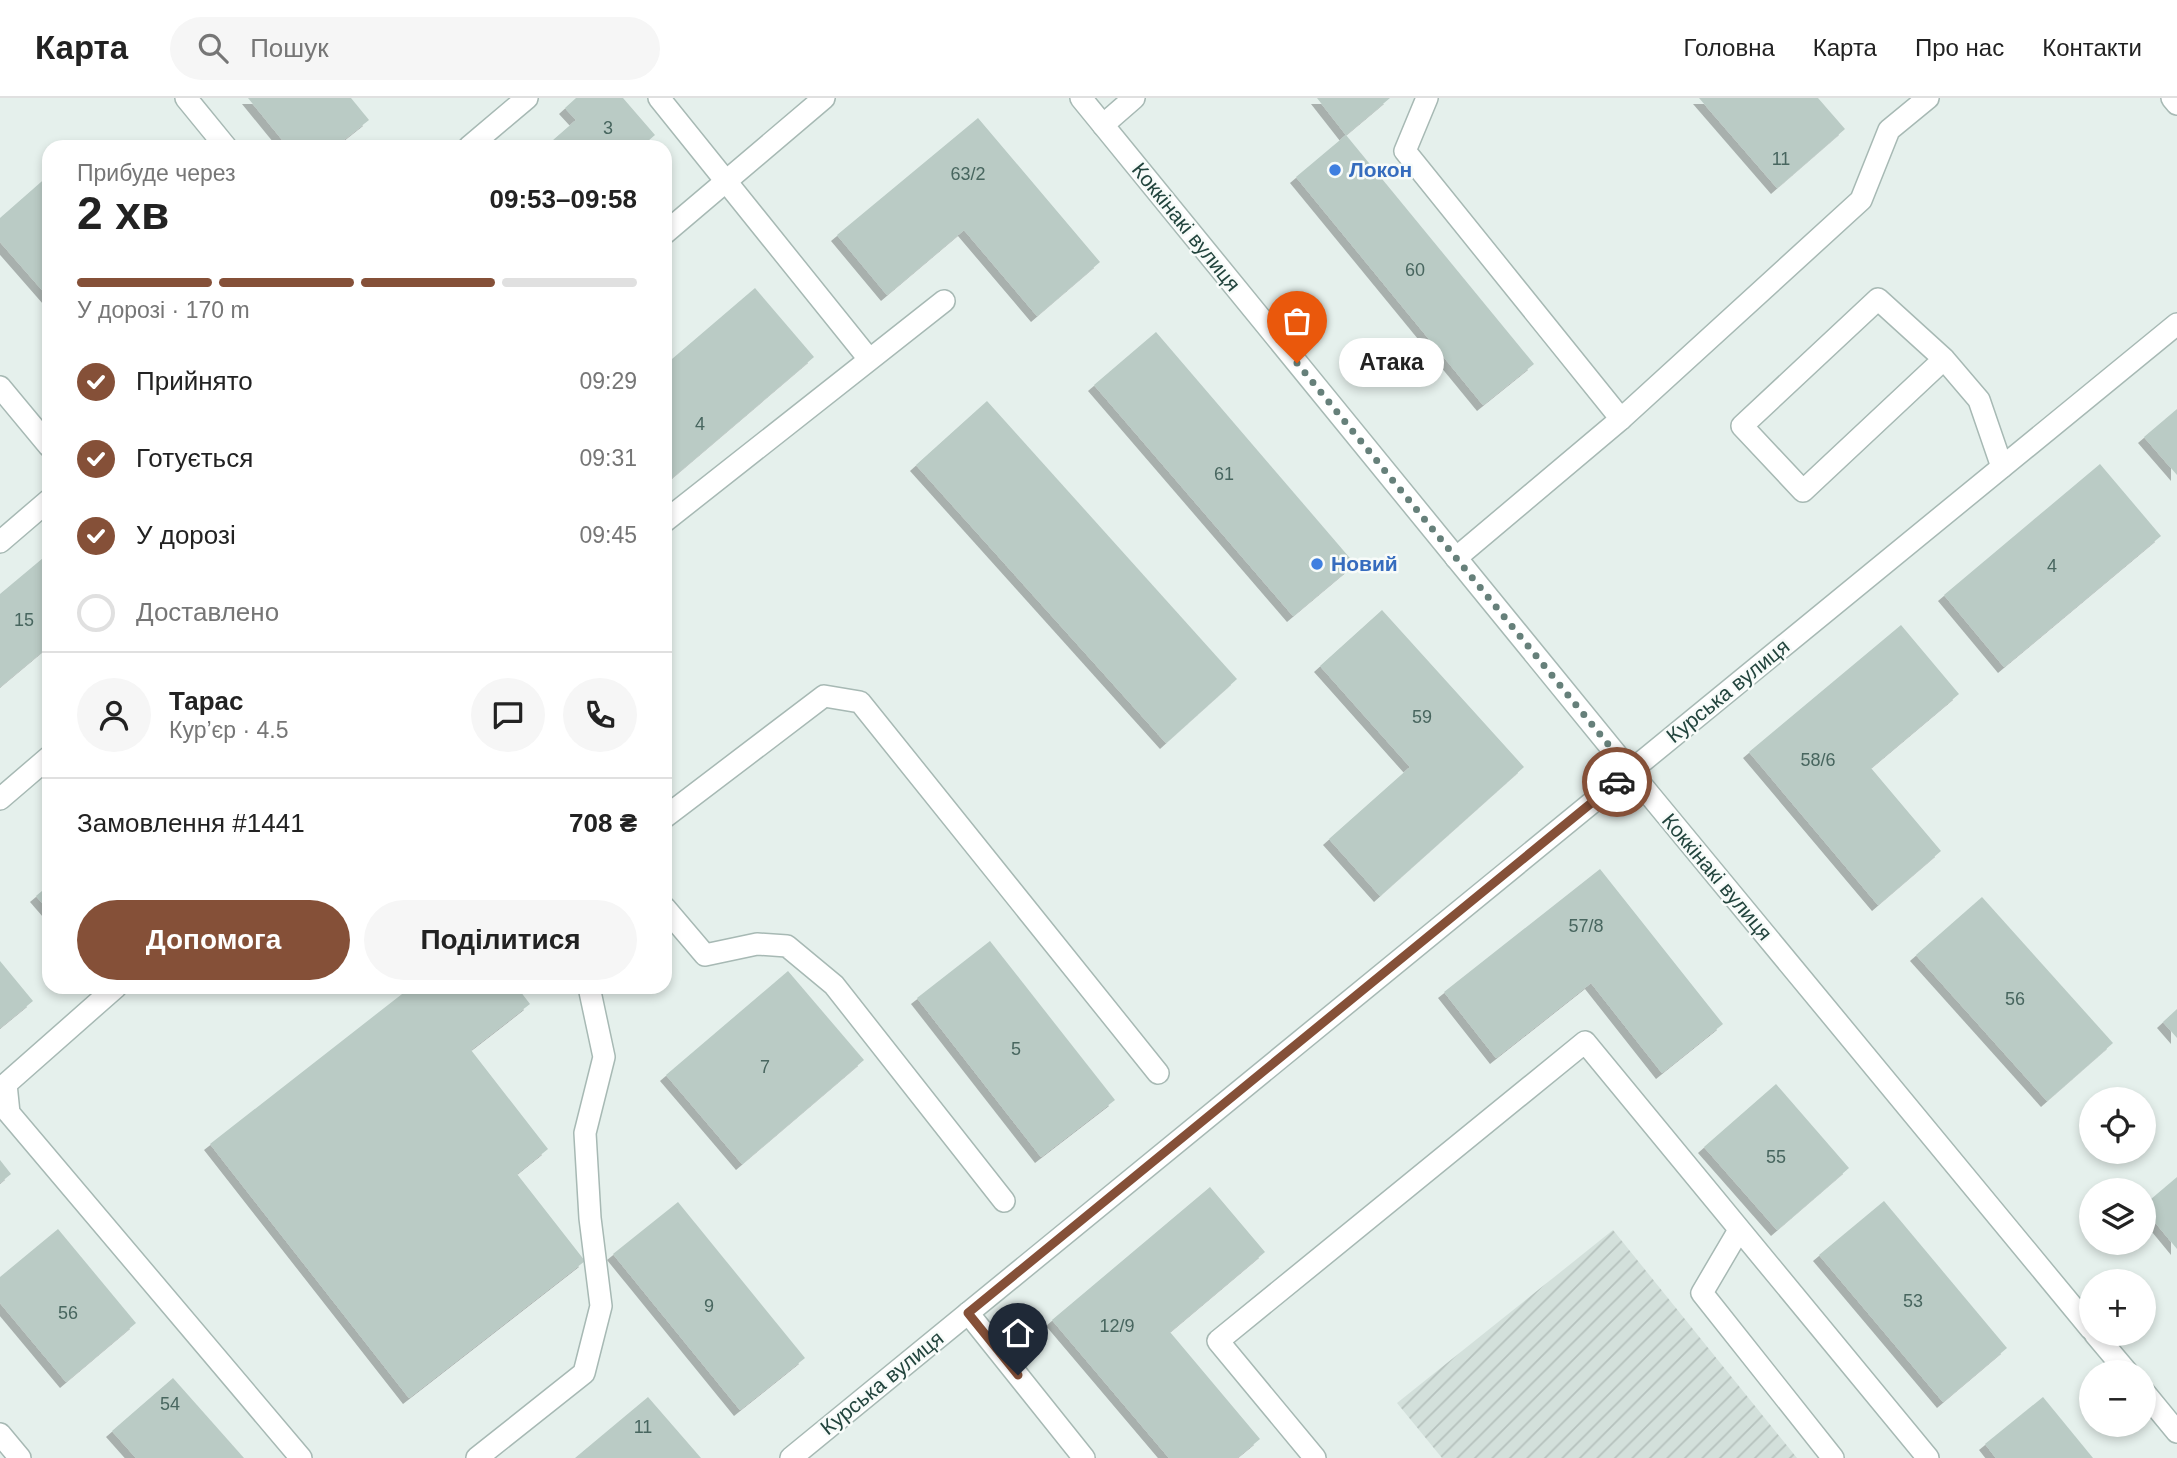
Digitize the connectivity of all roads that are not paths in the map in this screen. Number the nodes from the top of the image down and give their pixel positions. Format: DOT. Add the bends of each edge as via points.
graph roads {
  1 [pos="186,98"];
  2 [pos="527,98"];
  3 [pos="659,98"];
  4 [pos="824,98"];
  5 [pos="1081,98"];
  6 [pos="1134,98"];
  7 [pos="1427,98"];
  8 [pos="1928,98"];
  9 [pos="2172,98"];
  10 [pos="2177,104"];
  11 [pos="1103,125"];
  12 [pos="220,140"];
  13 [pos="476,140"];
  14 [pos="726,181"];
  15 [pos="672,227"];
  16 [pos="944,301"];
  17 [pos="2177,324"];
  18 [pos="869,359"];
  19 [pos="1944,359"];
  20 [pos="0,387"];
  21 [pos="1621,419"];
  22 [pos="42,438"];
  23 [pos="2001,467"];
  24 [pos="42,506"];
  25 [pos="672,515"];
  26 [pos="0,542"];
  27 [pos="1456,558"];
  28 [pos="42,763"];
  29 [pos="1630,771"];
  30 [pos="0,799"];
  31 [pos="672,812"];
  32 [pos="672,916"];
  33 [pos="108,994"];
  34 [pos="590,994"];
  35 [pos="1158,1073"];
  36 [pos="1004,1201"];
  37 [pos="1740,1230"];
  38 [pos="968,1313"];
  39 [pos="2079,1314"];
  40 [pos="2105,1346"];
  41 [pos="2117,1360"];
  42 [pos="2156,1407"];
  43 [pos="2177,1432"];
  44 [pos="0,1434"];
  45 [pos="20,1458"];
  46 [pos="301,1458"];
  47 [pos="477,1458"];
  48 [pos="791,1458"];
  49 [pos="1084,1458"];
  50 [pos="1315,1458"];
  51 [pos="1833,1458"];
  52 [pos="1928,1458"];
  1 -- 12 [label="street"];
  2 -- 13 [label="street"];
  3 -- 14 [label="street"];
  4 -- 14 [label="street"];
  5 -- 11 [label="street, Коккінакі вулиця"];
  6 -- 11 [label="street"];
  7 -- 21 [label="street" via="1405,151"];
  8 -- 21 [label="street" via="1889,130 1861,200"];
  9 -- 10 [label="street"];
  11 -- 27 [label="street, Коккінакі вулиця"];
  14 -- 15 [label="street"];
  14 -- 18 [label="street"];
  16 -- 18 [label="street"];
  17 -- 23 [label="street, Курська вулиця"];
  18 -- 25 [label="street"];
  19 -- 19 [label="street" via="1803,491 1742,426 1878,299"];
  19 -- 23 [label="street" via="1979,400"];
  20 -- 22 [label="street"];
  21 -- 27 [label="street"];
  23 -- 29 [label="street, Курська вулиця"];
  24 -- 26 [label="street"];
  27 -- 29 [label="street, Коккінакі вулиця"];
  28 -- 30 [label="street"];
  29 -- 38 [label="street, Курська вулиця"];
  29 -- 39 [label="street, Коккінакі вулиця"];
  31 -- 35 [label="street" via="824,696 860,702"];
  32 -- 36 [label="street" via="705,955 757,944 787,946 834,985"];
  33 -- 46 [label="street" via="6,1084 9,1113"];
  34 -- 47 [label="street" via="604,1057 585,1133 601,1306 584,1373"];
  37 -- 50 [label="street" via="1585,1042 1218,1341"];
  37 -- 51 [label="street" via="1702,1293"];
  37 -- 52 [label="street"];
  38 -- 48 [label="street, Курська вулиця"];
  38 -- 49 [label="street"];
  40 -- 41 [label="street"];
  42 -- 43 [label="street"];
  44 -- 45 [label="street"];
}
